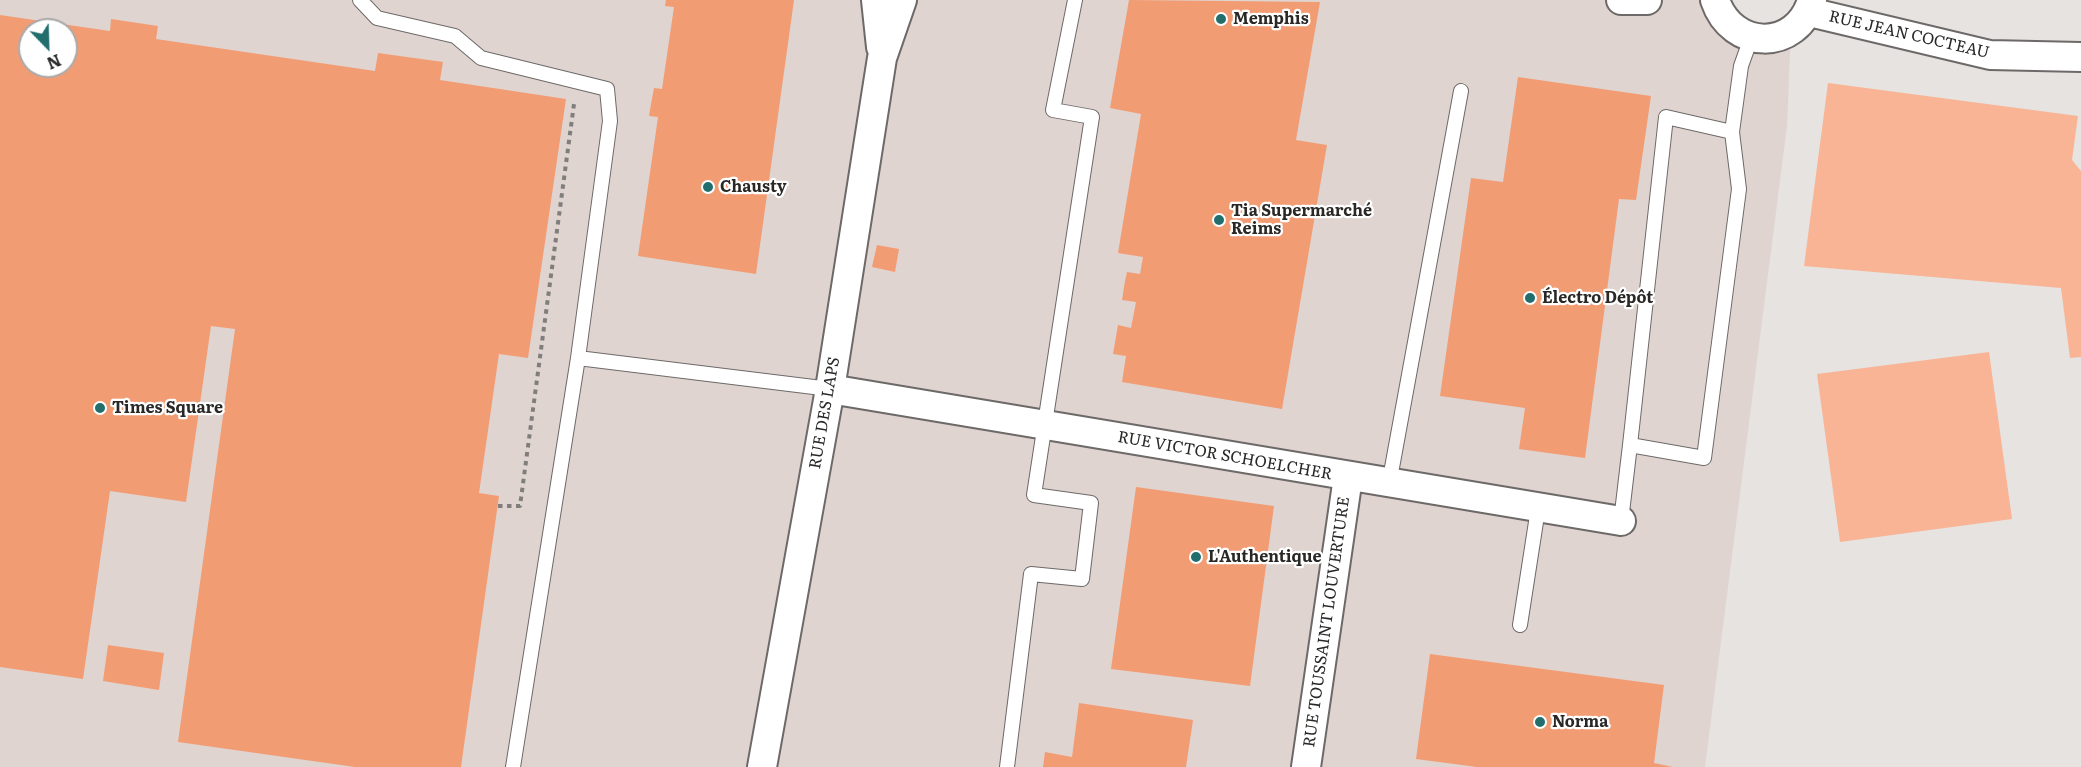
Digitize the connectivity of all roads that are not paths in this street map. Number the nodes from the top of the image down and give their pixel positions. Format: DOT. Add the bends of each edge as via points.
graph roads {
  1 [pos="360,0"];
  2 [pos="876,0"];
  3 [pos="902,0"];
  4 [pos="1075,0"];
  5 [pos="1621,0"];
  6 [pos="1647,0"];
  7 [pos="1715,0"];
  8 [pos="1810,6"];
  9 [pos="1751,38"];
  10 [pos="2081,57"];
  11 [pos="882,58"];
  12 [pos="1461,91"];
  13 [pos="1732,132"];
  14 [pos="578,358"];
  15 [pos="830,389"];
  16 [pos="1044,425"];
  17 [pos="1630,445"];
  18 [pos="1348,477"];
  19 [pos="1389,484"];
  20 [pos="1538,509"];
  21 [pos="1621,521"];
  22 [pos="1520,625"];
  23 [pos="513,767"];
  24 [pos="762,767"];
  25 [pos="1007,767"];
  26 [pos="1306,767"];
  1 -- 14 [label="lane" via="376,18 455,36 481,58 607,89 610,121"];
  2 -- 11 [label="street, RUE DES LAPS"];
  3 -- 11 [label="street, RUE DES LAPS"];
  4 -- 16 [label="lane" via="1053,110 1092,117"];
  5 -- 6 [label="street"];
  7 -- 9 [label="street" via="1729,26"];
  8 -- 9 [label="street" via="1791,31 1766,39"];
  8 -- 10 [label="street, RUE JEAN COCTEAU" via="1990,55"];
  9 -- 13 [label="lane" via="1741,66"];
  11 -- 15 [label="street, RUE DES LAPS"];
  12 -- 19 [label="lane"];
  13 -- 17 [label="lane" via="1666,117"];
  13 -- 17 [label="lane" via="1739,189 1704,458"];
  14 -- 15 [label="lane"];
  14 -- 23 [label="lane"];
  15 -- 16 [label="street, RUE VICTOR SCHOELCHER"];
  15 -- 24 [label="street, RUE DES LAPS"];
  16 -- 18 [label="street, RUE VICTOR SCHOELCHER"];
  16 -- 25 [label="lane" via="1034,495 1091,503 1082,579 1031,574"];
  17 -- 21 [label="lane"];
  18 -- 19 [label="street, RUE VICTOR SCHOELCHER"];
  18 -- 26 [label="street, RUE TOUSSAINT LOUVERTURE"];
  19 -- 20 [label="street, RUE VICTOR SCHOELCHER"];
  20 -- 21 [label="street, RUE VICTOR SCHOELCHER"];
  20 -- 22 [label="lane"];
}
